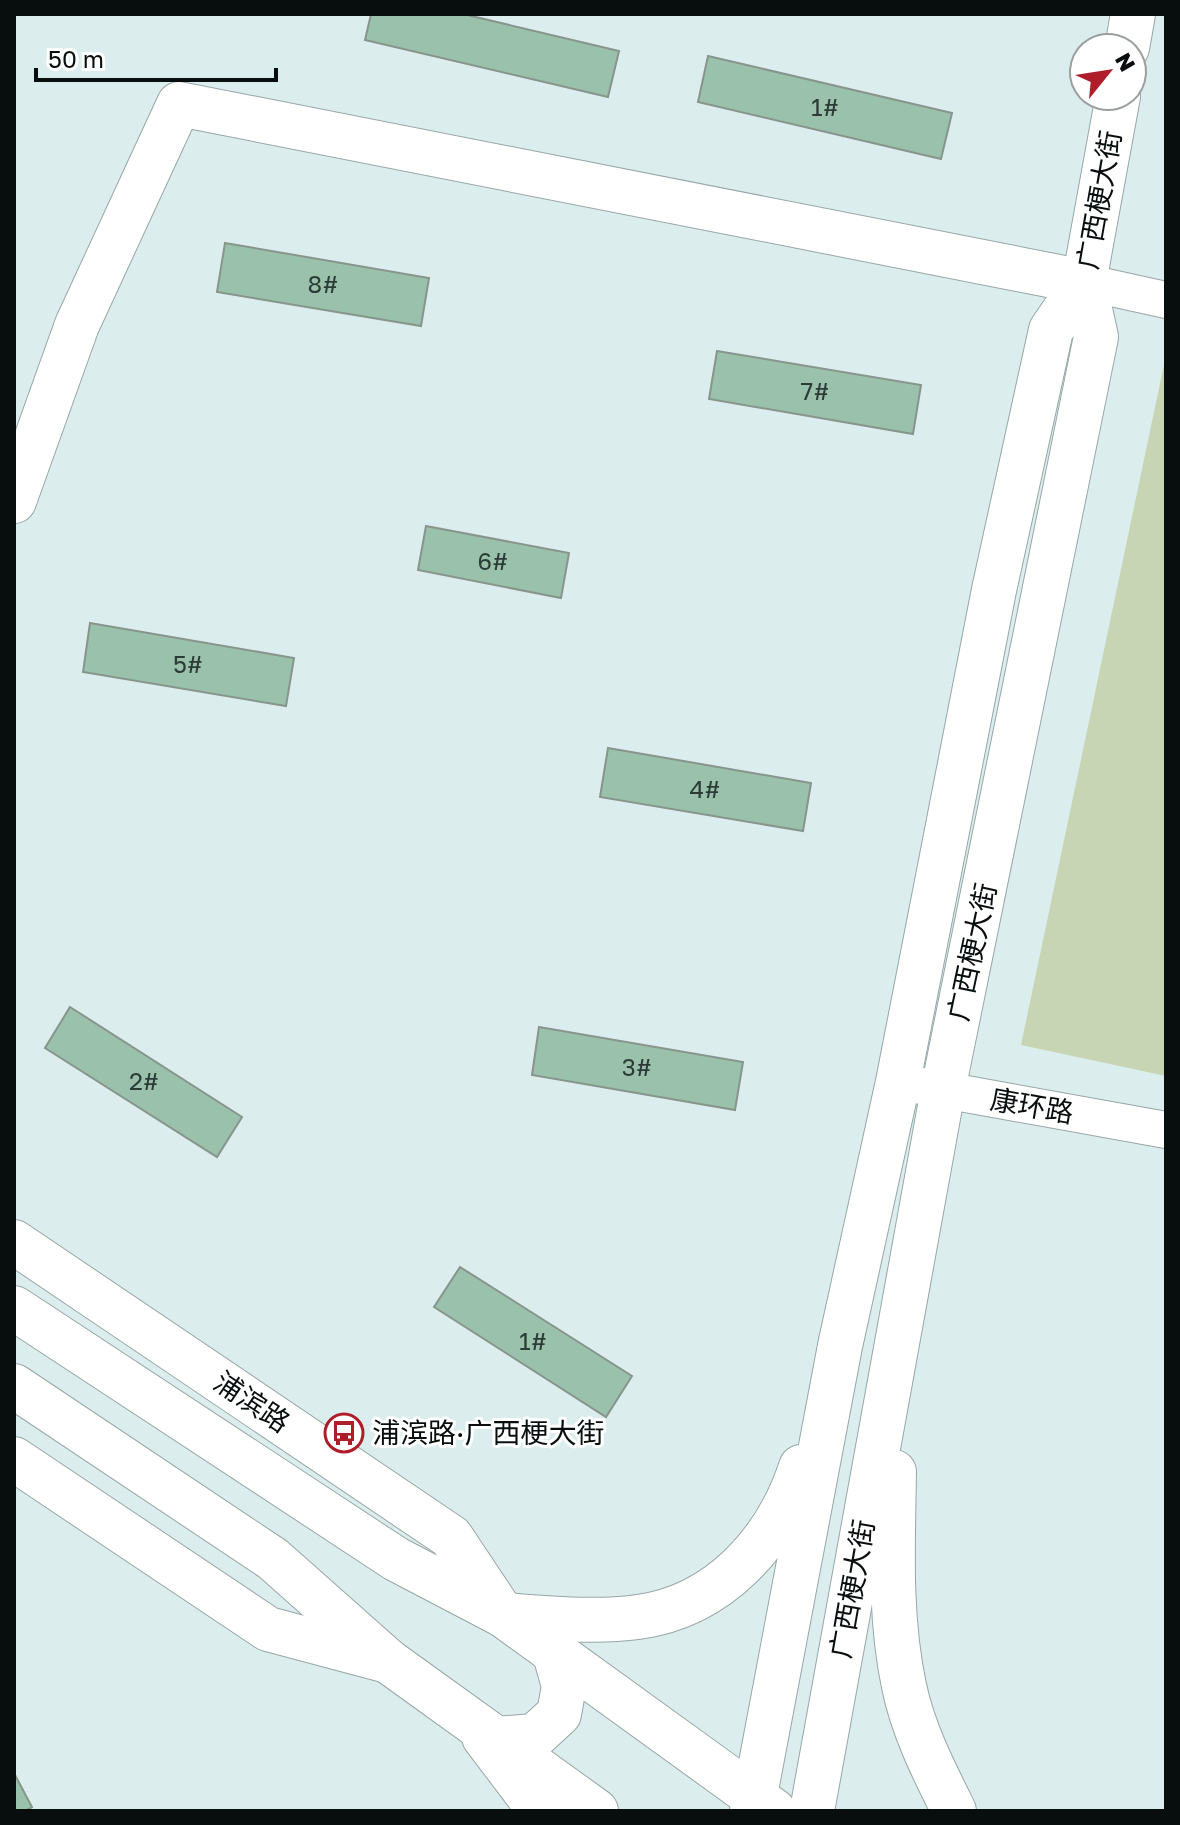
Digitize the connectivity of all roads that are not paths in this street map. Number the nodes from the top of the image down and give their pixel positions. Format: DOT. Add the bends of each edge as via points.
graph roads {
  1 [pos="1115,112"];
  2 [pos="1084,282"];
  3 [pos="1166,300"];
  4 [pos="14,501"];
  5 [pos="898,1082"];
  6 [pos="943,1090"];
  7 [pos="1166,1130"];
  8 [pos="14,1242"];
  9 [pos="14,1308"];
  10 [pos="897,1339"];
  11 [pos="840,1346"];
  12 [pos="14,1386"];
  13 [pos="14,1459"];
  14 [pos="503,1615"];
  15 [pos="555,1654"];
  16 [pos="388,1661"];
  17 [pos="484,1730"];
  18 [pos="761,1806"];
  19 [pos="540,1811"];
  20 [pos="596,1811"];
  21 [pos="812,1811"];
  22 [pos="954,1811"];
  1 -- 2 [label="main road, 广西梗大街"];
  2 -- 3 [label="street"];
  2 -- 4 [label="main road" via="179,104 77,325"];
  2 -- 5 [label="main road" via="1051,330 994,590"];
  2 -- 6 [label="main road, 广西梗大街" via="1096,337"];
  5 -- 6 [label="street, 康环路"];
  5 -- 11 [label="main road"];
  6 -- 7 [label="street, 康环路"];
  6 -- 10 [label="main road, 广西梗大街"];
  8 -- 14 [label="main road, 浦滨路" via="451,1537"];
  9 -- 14 [label="main road, 浦滨路" via="396,1559"];
  10 -- 21 [label="main road, 广西梗大街"];
  10 -- 22 [label="main road" via="892,1583 904,1686 923,1748"];
  11 -- 14 [label="main road" via="792,1496 756,1555 714,1589 641,1617"];
  11 -- 18 [label="main road"];
  12 -- 16 [label="main road" via="273,1559"];
  13 -- 16 [label="main road" via="268,1629"];
  14 -- 15 [label="main road, 浦滨路"];
  15 -- 17 [label="main road" via="564,1686 559,1714 535,1736"];
  15 -- 18 [label="main road, 浦滨路"];
  16 -- 17 [label="main road"];
  17 -- 19 [label="main road"];
  17 -- 20 [label="main road"];
}
